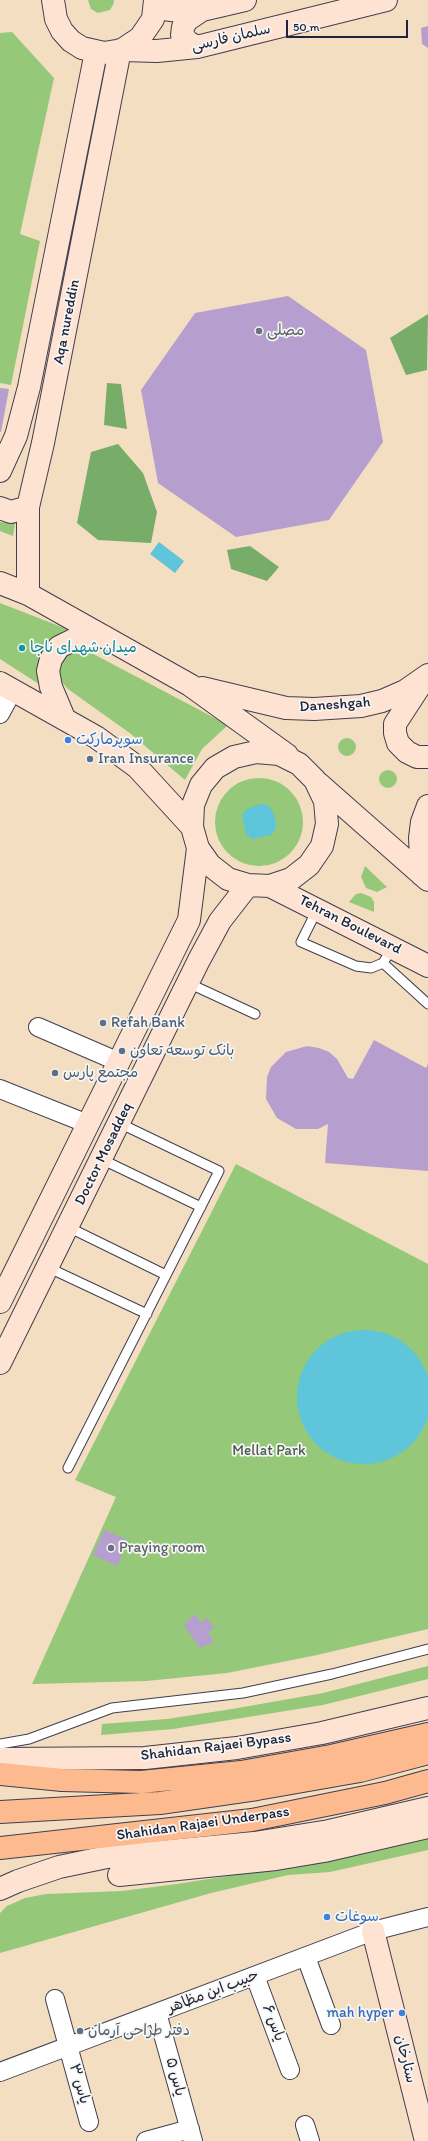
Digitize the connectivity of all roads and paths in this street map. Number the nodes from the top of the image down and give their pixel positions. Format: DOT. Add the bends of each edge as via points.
graph roads {
  1 [pos="53,0"];
  2 [pos="245,0"];
  3 [pos="386,0"];
  4 [pos="155,4"];
  5 [pos="202,10"];
  6 [pos="197,47"];
  7 [pos="121,50"];
  8 [pos="96,52"];
  9 [pos="0,471"];
  10 [pos="28,507"];
  11 [pos="0,508"];
  12 [pos="0,583"];
  13 [pos="28,594"];
  14 [pos="103,636"];
  15 [pos="427,676"];
  16 [pos="190,685"];
  17 [pos="6,687"];
  18 [pos="0,714"];
  19 [pos="64,718"];
  20 [pos="428,757"];
  21 [pos="299,764"];
  22 [pos="315,780"];
  23 [pos="428,806"];
  24 [pos="192,827"];
  25 [pos="198,848"];
  26 [pos="425,877"];
  27 [pos="248,885"];
  28 [pos="270,886"];
  29 [pos="318,908"];
  30 [pos="189,920"];
  31 [pos="215,931"];
  32 [pos="388,954"];
  33 [pos="428,966"];
  34 [pos="188,983"];
  35 [pos="428,1004"];
  36 [pos="255,1014"];
  37 [pos="38,1027"];
  38 [pos="119,1062"];
  39 [pos="0,1089"];
  40 [pos="119,1123"];
  41 [pos="88,1124"];
  42 [pos="101,1158"];
  43 [pos="201,1207"];
  44 [pos="68,1226"];
  45 [pos="47,1267"];
  46 [pos="166,1275"];
  47 [pos="0,1302"];
  48 [pos="147,1314"];
  49 [pos="0,1363"];
  50 [pos="68,1468"];
  51 [pos="428,1649"];
  52 [pos="428,1708"];
  53 [pos="428,1734"];
  54 [pos="0,1744"];
  55 [pos="428,1753"];
  56 [pos="0,1759"];
  57 [pos="0,1774"];
  58 [pos="428,1781"];
  59 [pos="428,1808"];
  60 [pos="0,1812"];
  61 [pos="428,1827"];
  62 [pos="0,1848"];
  63 [pos="119,1875"];
  64 [pos="0,1889"];
  65 [pos="428,1917"];
  66 [pos="373,1931"];
  67 [pos="306,1957"];
  68 [pos="255,1976"];
  69 [pos="55,1999"];
  70 [pos="158,2013"];
  71 [pos="331,2026"];
  72 [pos="68,2046"];
  73 [pos="290,2070"];
  74 [pos="0,2072"];
  75 [pos="89,2122"];
  76 [pos="191,2135"];
  77 [pos="146,2141"];
  78 [pos="426,2141"];
  1 -- 8 [label="main road" via="56,19 62,31 77,44"];
  2 -- 5 [label="main road"];
  3 -- 6 [label="main road, سلمان فارسی"];
  4 -- 5 [label="main road" via="180,11"];
  4 -- 7 [label="main road" via="148,29 132,45"];
  5 -- 6 [label="main road" via="187,20 183,26 182,35"];
  6 -- 7 [label="main road, سلمان فارسی" via="157,51"];
  7 -- 8 [label="main road, سلمان فارسی"];
  7 -- 10 [label="main road, Aqa nureddin"];
  8 -- 9 [label="main road, Aqa nureddin" via="29,387 16,436"];
  10 -- 11 [label="main road" via="11,512"];
  10 -- 13 [label="main road, Aqa nureddin"];
  12 -- 13 [label="main road"];
  13 -- 14 [label="main road"];
  14 -- 16 [label="main road"];
  14 -- 19 [label="main road" via="73,640 59,647 51,659 48,671 51,687"];
  15 -- 16 [label="main road, Daneshgah" via="405,691 382,701 361,706 314,709 286,708"];
  15 -- 20 [label="main road" via="395,724 395,733 398,743 407,752 417,757"];
  16 -- 21 [label="main road"];
  17 -- 18 [label="street"];
  17 -- 19 [label="main road"];
  19 -- 24 [label="main road" via="96,737 137,767"];
  21 -- 22 [label="main road"];
  21 -- 24 [label="main road" via="278,754 256,752 234,757 215,768 201,785 193,805"];
  22 -- 26 [label="main road"];
  22 -- 28 [label="main road" via="325,801 327,824 322,846 309,865 291,879"];
  23 -- 26 [label="main road" via="420,838"];
  24 -- 25 [label="main road"];
  25 -- 27 [label="main road" via="210,865 228,879"];
  25 -- 30 [label="main road, Doctor Mosaddeq"];
  27 -- 28 [label="main road"];
  27 -- 31 [label="main road, Doctor Mosaddeq"];
  28 -- 29 [label="main road, Tehran Boulevard"];
  29 -- 32 [label="main road, Tehran Boulevard"];
  29 -- 32 [label="lane" via="301,942 356,966 371,968"];
  30 -- 31 [label="main road"];
  30 -- 38 [label="main road, Doctor Mosaddeq"];
  31 -- 34 [label="main road, Doctor Mosaddeq"];
  32 -- 33 [label="main road, Tehran Boulevard"];
  32 -- 35 [label="lane"];
  34 -- 36 [label="lane"];
  34 -- 40 [label="main road, Doctor Mosaddeq"];
  37 -- 38 [label="street"];
  38 -- 41 [label="main road, Doctor Mosaddeq"];
  39 -- 41 [label="street"];
  40 -- 42 [label="main road, Doctor Mosaddeq"];
  40 -- 43 [label="lane" via="219,1172"];
  41 -- 47 [label="main road, Doctor Mosaddeq"];
  42 -- 43 [label="lane"];
  42 -- 44 [label="main road, Doctor Mosaddeq"];
  43 -- 46 [label="lane"];
  44 -- 45 [label="main road, Doctor Mosaddeq"];
  44 -- 46 [label="lane"];
  45 -- 48 [label="lane"];
  45 -- 49 [label="main road, Doctor Mosaddeq"];
  46 -- 48 [label="lane"];
  48 -- 50 [label="lane"];
  51 -- 54 [label="lane" via="332,1674 243,1693 112,1708 29,1739"];
  52 -- 56 [label="main road, Shahidan Rajaei Bypass" via="322,1733 237,1748 145,1758"];
  53 -- 57 [label="main road" via="331,1756 241,1772 148,1781 62,1780"];
  55 -- 60 [label="main road, Shahidan Rajaei Underpass" via="360,1771 160,1803"];
  58 -- 62 [label="main road, Shahidan Rajaei Underpass" via="252,1820"];
  59 -- 64 [label="main road" via="329,1831 254,1843 107,1857 59,1867 18,1880"];
  61 -- 63 [label="main road" via="324,1851 276,1859"];
  65 -- 66 [label="street, حبیب ابن مظاهر"];
  66 -- 67 [label="street, حبیب ابن مظاهر"];
  66 -- 78 [label="main road, ستارخان"];
  67 -- 68 [label="street, حبیب ابن مظاهر"];
  67 -- 71 [label="street"];
  68 -- 70 [label="street, حبیب ابن مظاهر"];
  68 -- 73 [label="street, یاس ۶"];
  69 -- 72 [label="street, یاس ۳"];
  70 -- 72 [label="street, حبیب ابن مظاهر"];
  70 -- 76 [label="street, یاس ۵"];
  72 -- 74 [label="street, حبیب ابن مظاهر"];
  72 -- 75 [label="street, یاس ۳"];
  76 -- 77 [label="street"];
}
